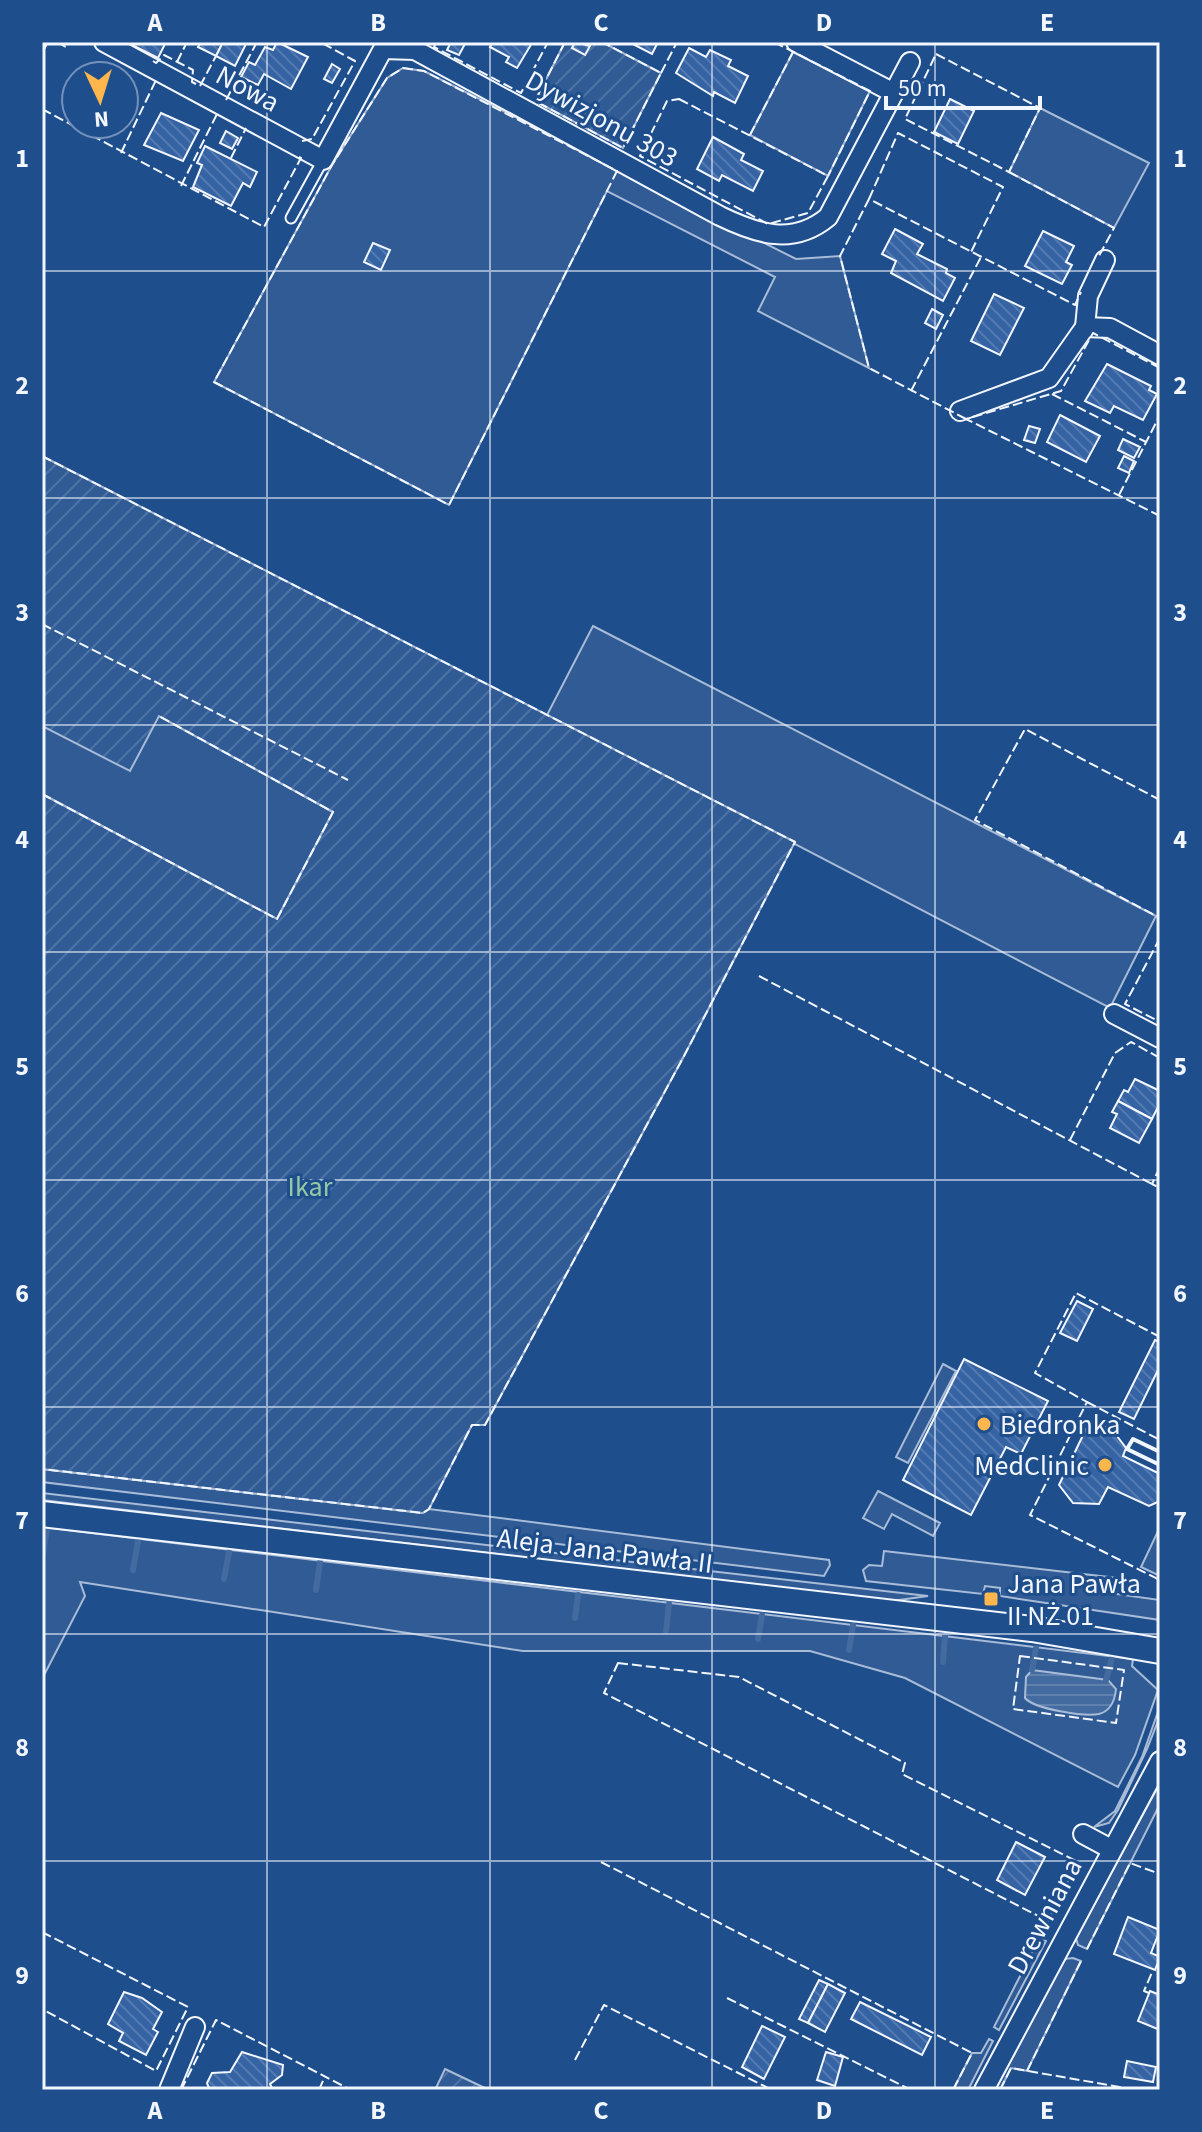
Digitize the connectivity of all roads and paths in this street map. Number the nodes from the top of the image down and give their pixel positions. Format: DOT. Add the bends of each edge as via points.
graph roads {
  1 [pos="104,42"];
  2 [pos="796,42"];
  3 [pos="377,46"];
  4 [pos="910,62"];
  5 [pos="894,93"];
  6 [pos="323,160"];
  7 [pos="291,218"];
  8 [pos="1105,260"];
  9 [pos="1085,327"];
  10 [pos="1160,355"];
  11 [pos="960,411"];
  12 [pos="1114,1014"];
  13 [pos="1160,1038"];
  14 [pos="42,1514"];
  15 [pos="1160,1651"];
  16 [pos="1160,1748"];
  17 [pos="1157,1764"];
  18 [pos="1083,1834"];
  19 [pos="1111,1849"];
  20 [pos="195,2027"];
  21 [pos="169,2090"];
  22 [pos="984,2090"];
  1 -- 6 [label="street, Nowa"];
  2 -- 5 [label="street"];
  3 -- 5 [label="street, Dywizjonu 303" via="415,50 720,216 780,236 813,229 828,217"];
  3 -- 6 [label="street"];
  4 -- 5 [label="street"];
  6 -- 7 [label="lane"];
  8 -- 9 [label="street" via="1088,296"];
  9 -- 10 [label="street" via="1110,328"];
  9 -- 11 [label="street" via="1049,378"];
  12 -- 13 [label="street"];
  14 -- 15 [label="street, Aleja Jana Pawła II" via="1032,1629"];
  16 -- 17 [label="street, Drewniana"];
  17 -- 19 [label="street, Drewniana"];
  18 -- 19 [label="street"];
  19 -- 22 [label="street, Drewniana"];
  20 -- 21 [label="street"];
}
